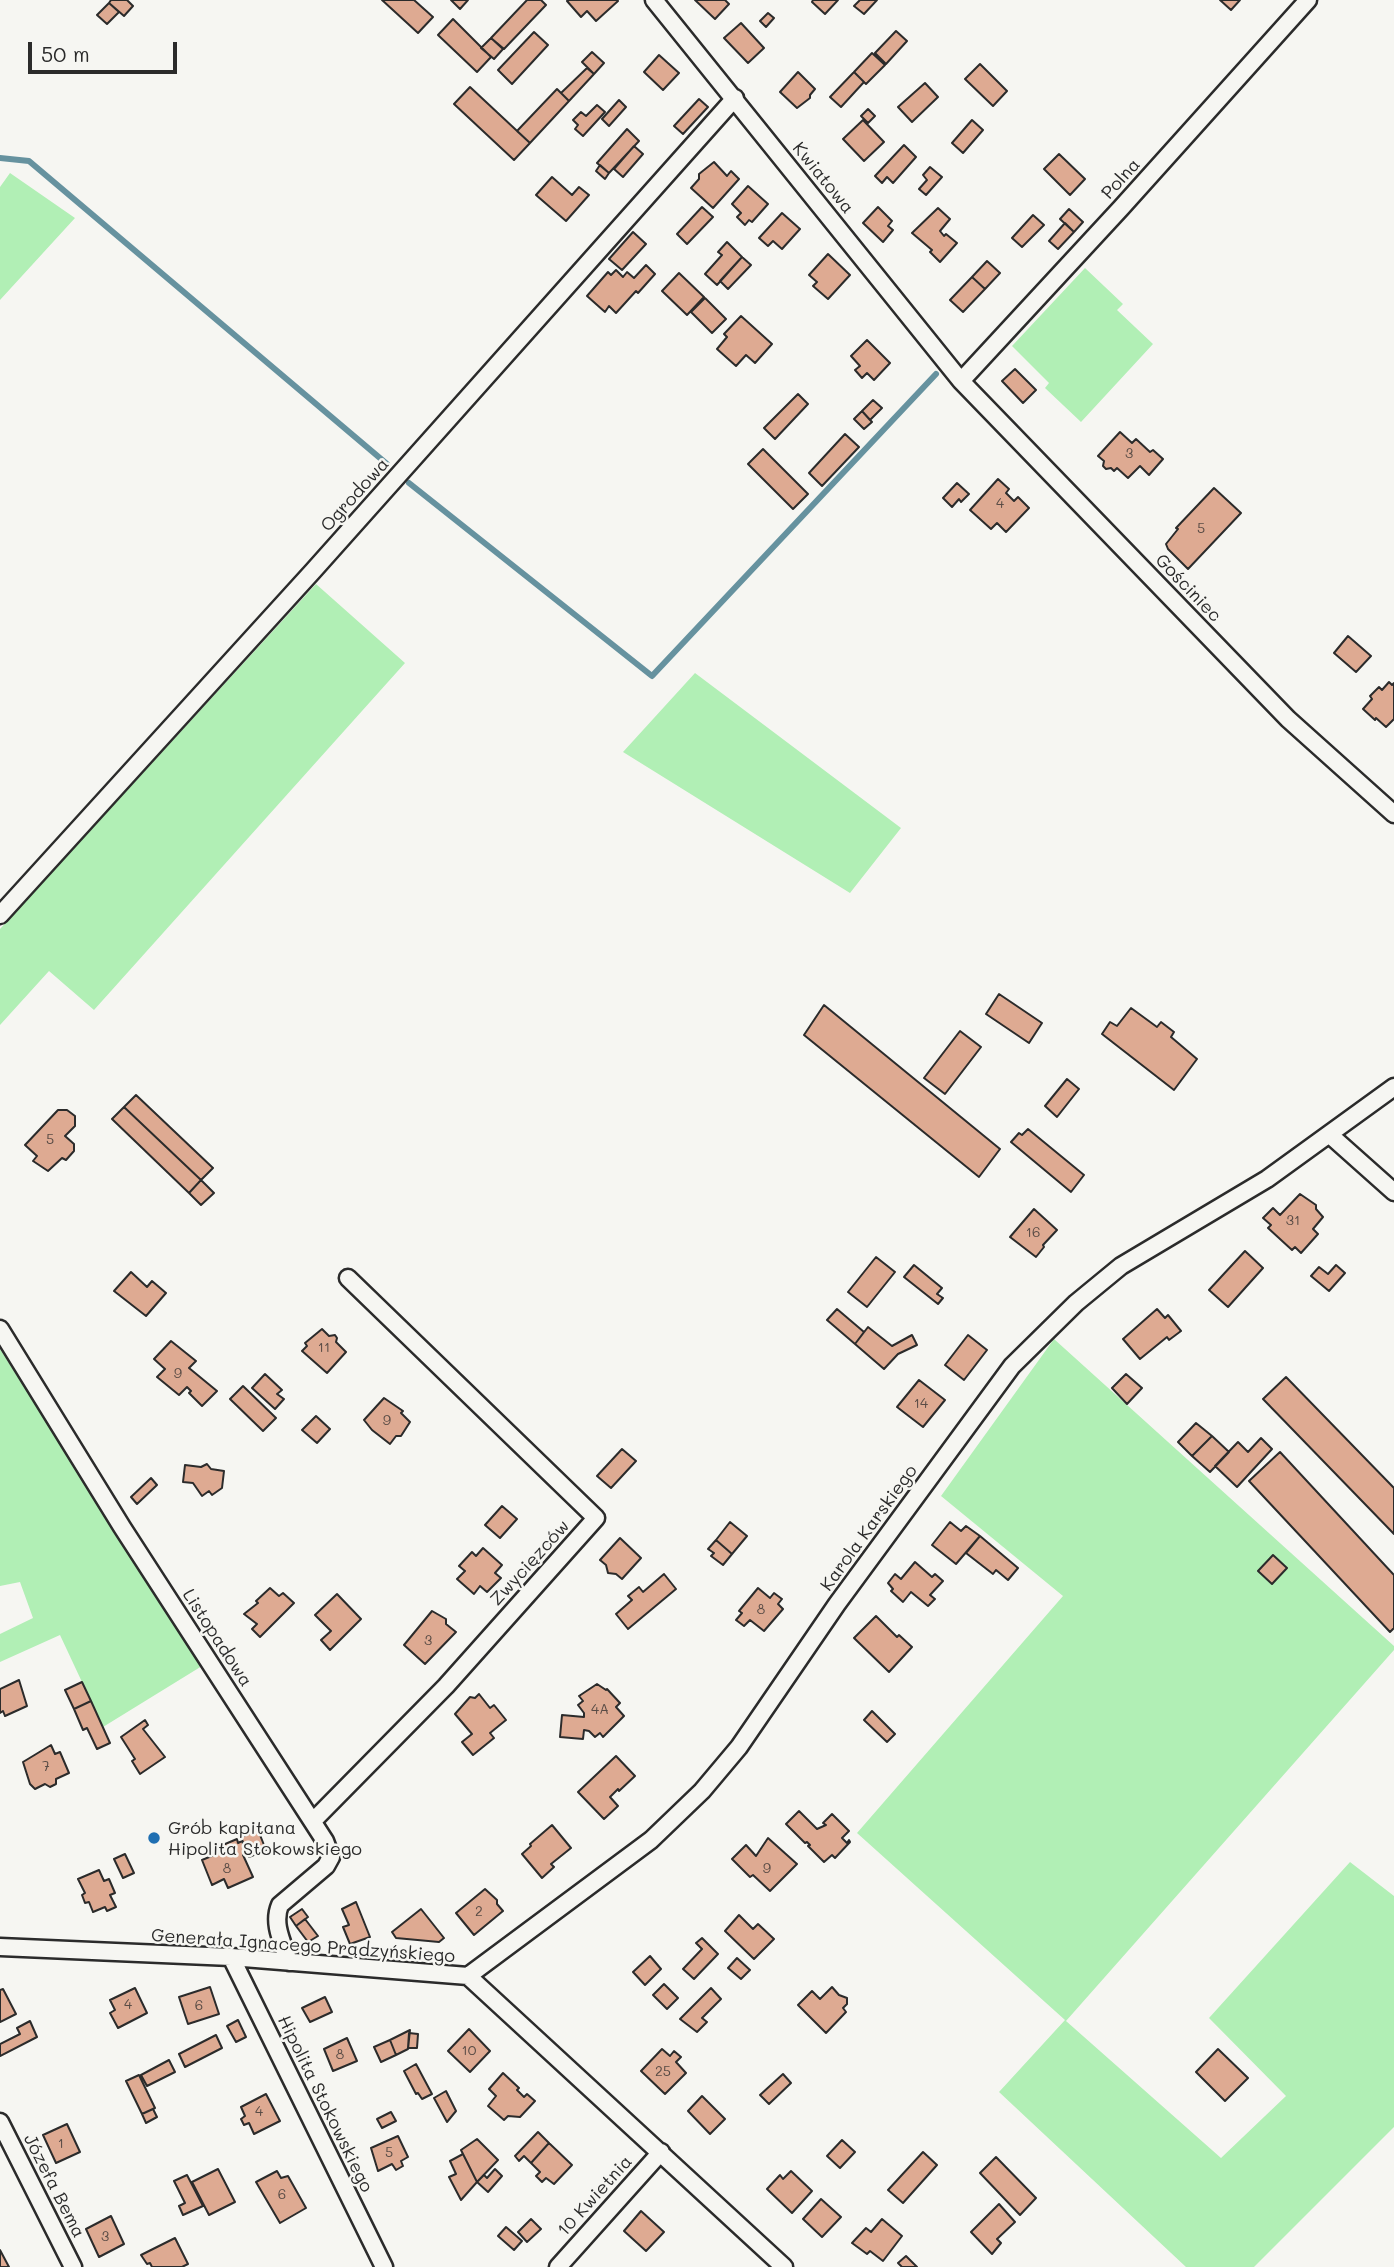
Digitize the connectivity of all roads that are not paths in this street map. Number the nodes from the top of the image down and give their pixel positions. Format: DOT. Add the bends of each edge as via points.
graph roads {
  1 [pos="654,0"];
  2 [pos="1308,0"];
  3 [pos="735,98"];
  4 [pos="961,381"];
  5 [pos="1394,814"];
  6 [pos="0,915"];
  7 [pos="1394,1087"];
  8 [pos="1330,1135"];
  9 [pos="1394,1192"];
  10 [pos="348,1278"];
  11 [pos="0,1329"];
  12 [pos="313,1821"];
  13 [pos="0,1947"];
  14 [pos="231,1957"];
  15 [pos="289,1962"];
  16 [pos="468,1976"];
  17 [pos="0,2122"];
  18 [pos="661,2152"];
  19 [pos="73,2267"];
  20 [pos="384,2267"];
  21 [pos="558,2267"];
  22 [pos="784,2267"];
  1 -- 3 [label="street, Kwiatowa"];
  2 -- 4 [label="street, Polna"];
  3 -- 4 [label="street, Kwiatowa"];
  3 -- 6 [label="street, Ogrodowa"];
  4 -- 5 [label="street, Gościniec" via="1288,719"];
  7 -- 8 [label="street, Karola Karskiego"];
  8 -- 9 [label="street"];
  8 -- 16 [label="street, Karola Karskiego" via="1267,1179 1121,1266 1044,1333 1012,1366 837,1604 739,1747 702,1791 650,1840"];
  10 -- 12 [label="street, Zwycięzców" via="596,1518 446,1686"];
  11 -- 12 [label="street, Listopadowa"];
  12 -- 15 [label="street, Listopadowa" via="331,1857 276,1914"];
  13 -- 14 [label="street, Generała Ignacego Prądzyńskiego"];
  14 -- 15 [label="street, Generała Ignacego Prądzyńskiego"];
  14 -- 20 [label="street, Hipolita Stokowskiego"];
  15 -- 16 [label="street, Generała Ignacego Prądzyńskiego"];
  16 -- 18 [label="street, Generała Ignacego Prądzyńskiego"];
  17 -- 19 [label="street, Józefa Bema"];
  18 -- 21 [label="street, 10 Kwietnia"];
  18 -- 22 [label="street, Generała Ignacego Prądzyńskiego"];
}
